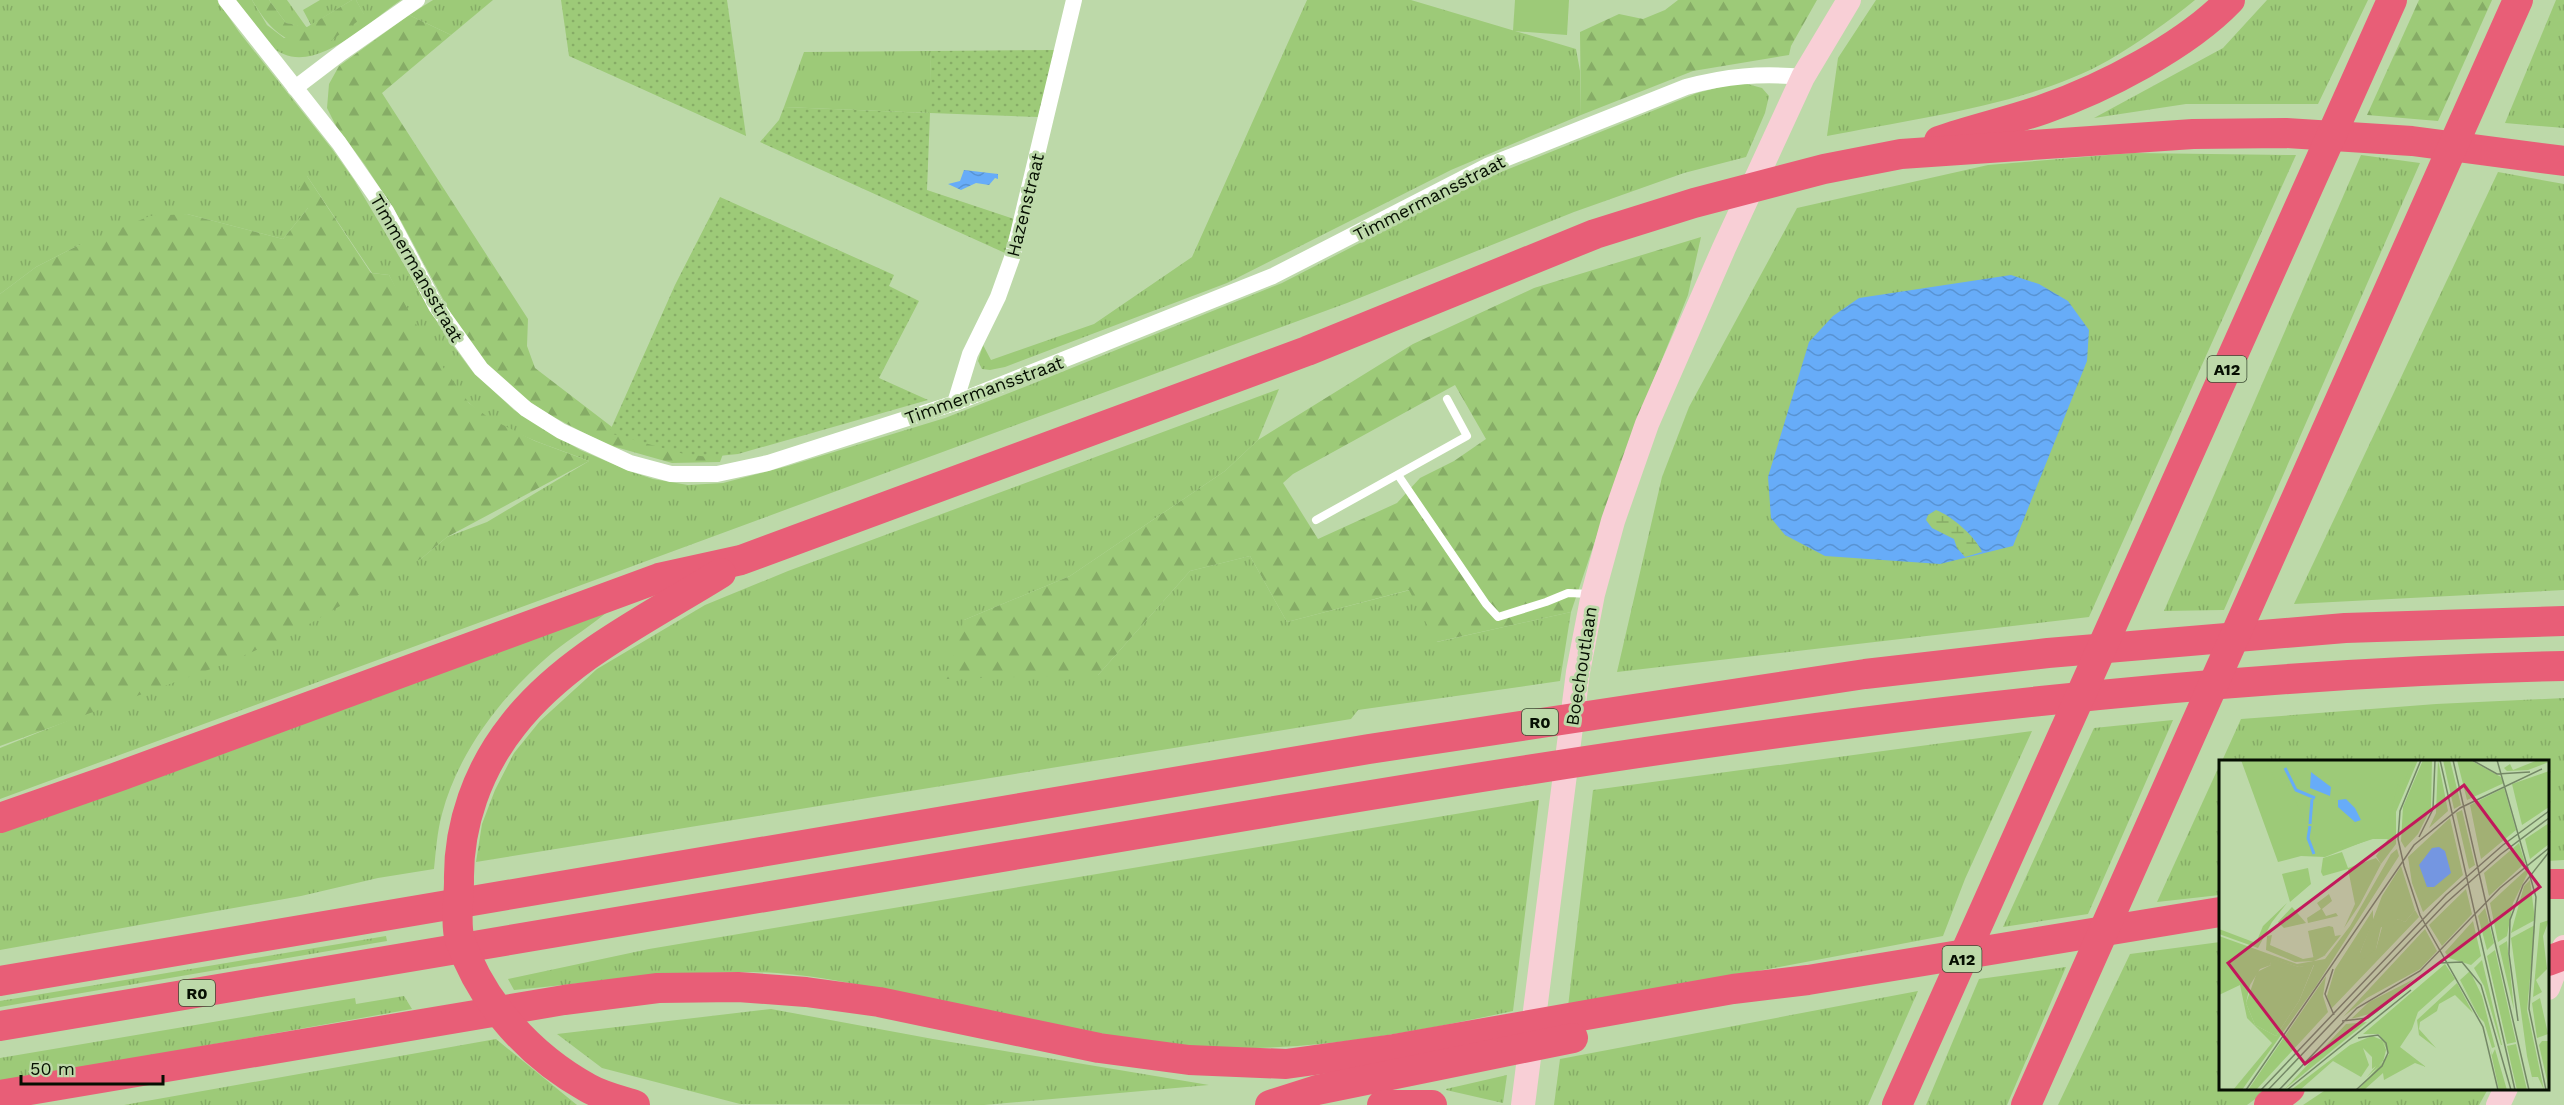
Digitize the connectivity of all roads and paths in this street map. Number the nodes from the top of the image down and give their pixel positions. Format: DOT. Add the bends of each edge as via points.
graph roads {
  1 [pos="226,0"];
  2 [pos="417,0"];
  3 [pos="1074,0"];
  4 [pos="1849,0"];
  5 [pos="2230,0"];
  6 [pos="2392,0"];
  7 [pos="2518,0"];
  8 [pos="1803,77"];
  9 [pos="295,88"];
  10 [pos="1901,154"];
  11 [pos="2564,161"];
  12 [pos="1447,399"];
  13 [pos="955,403"];
  14 [pos="1398,475"];
  15 [pos="1316,520"];
  16 [pos="741,560"];
  17 [pos="1593,594"];
  18 [pos="2564,621"];
  19 [pos="2564,666"];
  20 [pos="0,818"];
  21 [pos="2219,912"];
  22 [pos="2564,947"];
  23 [pos="2564,955"];
  24 [pos="2549,960"];
  25 [pos="1808,980"];
  26 [pos="0,981"];
  27 [pos="2549,983"];
  28 [pos="0,1026"];
  29 [pos="2289,1090"];
  30 [pos="2506,1090"];
  31 [pos="0,1095"];
  32 [pos="635,1105"];
  33 [pos="1270,1105"];
  34 [pos="1382,1105"];
  35 [pos="1432,1105"];
  36 [pos="1523,1105"];
  37 [pos="1897,1105"];
  38 [pos="2026,1105"];
  39 [pos="2269,1105"];
  40 [pos="2498,1105"];
  1 -- 9 [label="street, Timmermansstraat"];
  2 -- 9 [label="street"];
  3 -- 13 [label="street, Hazenstraat" via="1013,255 970,354"];
  4 -- 8 [label="main road"];
  5 -- 10 [label="highway" via="2173,45 2104,86 2043,110"];
  6 -- 37 [label="highway, A12"];
  7 -- 38 [label="highway"];
  8 -- 13 [label="street, Timmermansstraat" via="1734,76 1667,94 1487,166 1273,276"];
  8 -- 17 [label="main road, Boechoutlaan" via="1647,424 1613,521"];
  9 -- 13 [label="street, Timmermansstraat" via="386,211 436,306 481,369 526,409 600,450 655,472 717,474 824,447"];
  10 -- 11 [label="highway" via="2193,134 2286,133 2412,141"];
  10 -- 16 [label="highway" via="1824,169 1595,234 1307,351"];
  12 -- 14 [label="lane" via="1467,436"];
  14 -- 15 [label="lane"];
  14 -- 17 [label="lane" via="1498,617 1568,593"];
  16 -- 20 [label="highway" via="659,578"];
  16 -- 32 [label="highway" via="582,659 544,690 512,726 490,761 470,803 458,854 459,938 483,988 515,1034 551,1065 590,1089"];
  17 -- 36 [label="main road, Boechoutlaan" via="1578,672"];
  18 -- 26 [label="highway, R0" via="2345,628 1865,674 1369,749"];
  19 -- 28 [label="highway, R0" via="2304,678 2032,701 1820,726 1519,770"];
  21 -- 25 [label="highway"];
  22 -- 27 [label="main road"];
  23 -- 24 [label="highway"];
  25 -- 31 [label="highway" via="1733,989 1394,1049 1286,1064 1189,1060 1099,1048 879,1002 806,992 738,987 658,988 564,1000"];
  25 -- 33 [label="highway" via="1736,1004 1317,1090"];
  29 -- 39 [label="highway"];
  30 -- 40 [label="main road"];
  34 -- 35 [label="highway"];
}
